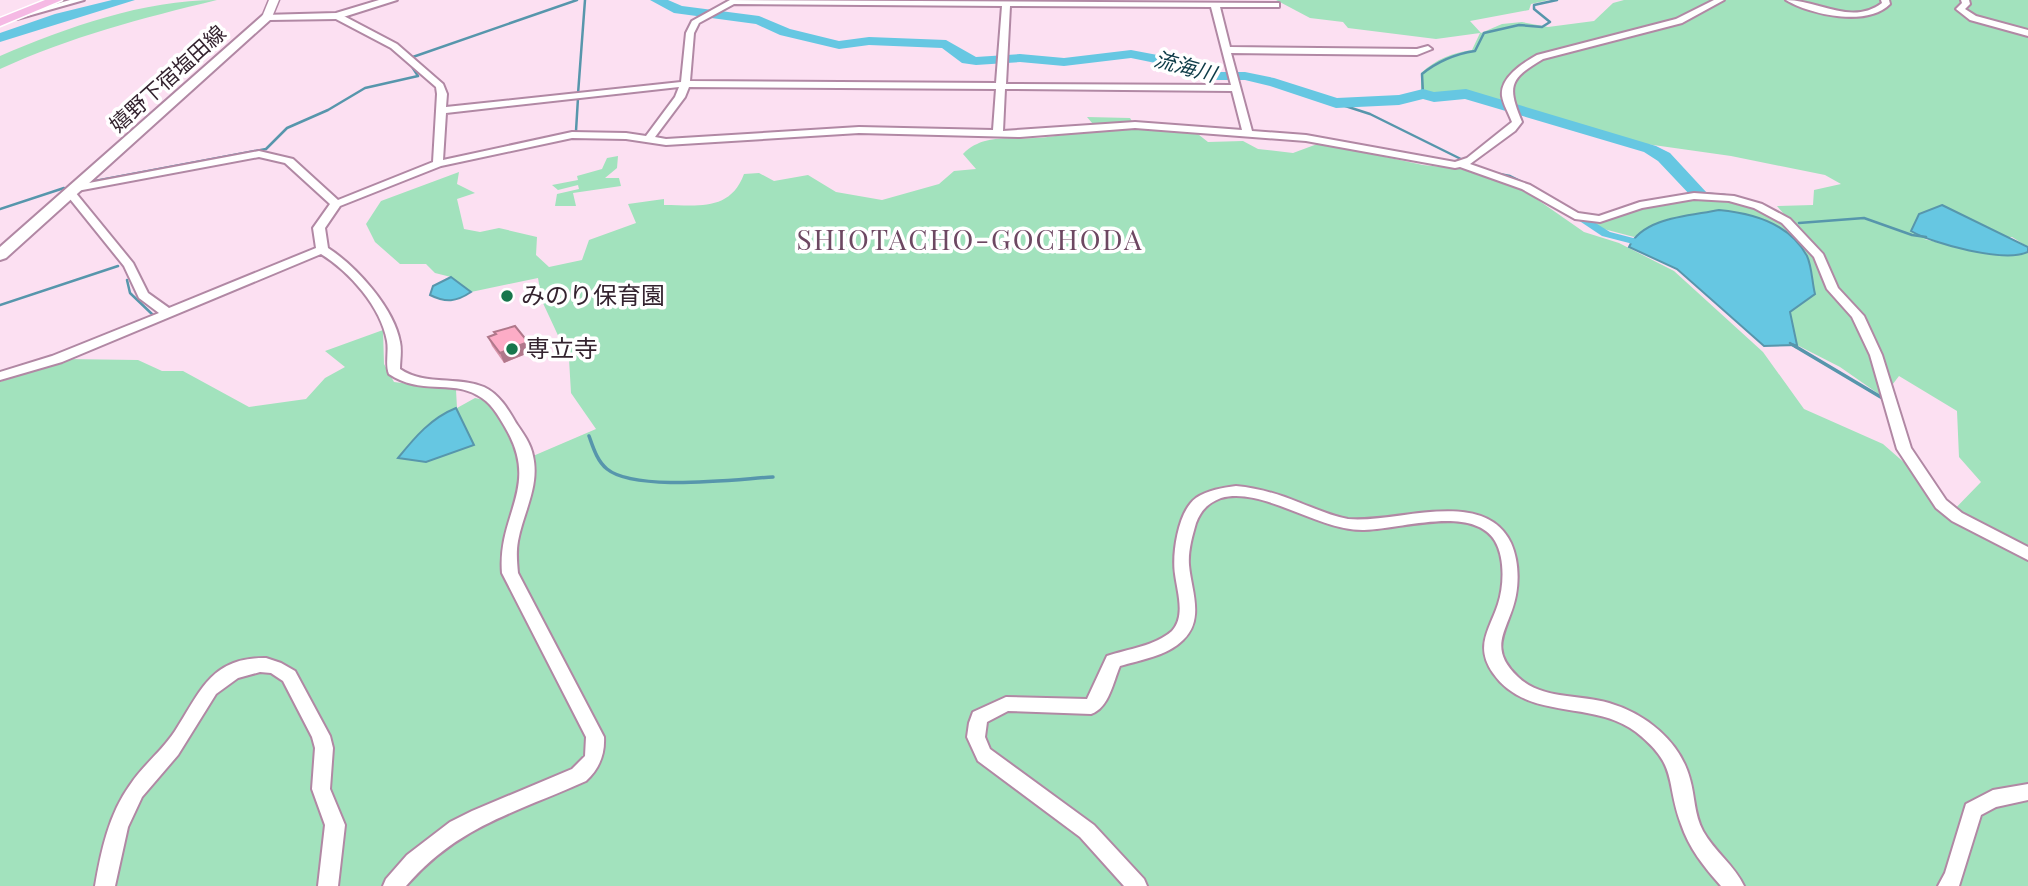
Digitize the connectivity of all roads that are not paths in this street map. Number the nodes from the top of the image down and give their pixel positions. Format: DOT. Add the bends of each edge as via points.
graph roads {
  1 [pos="56,0"];
  2 [pos="80,0"];
  3 [pos="274,0"];
  4 [pos="391,0"];
  5 [pos="1271,0"];
  6 [pos="1720,0"];
  7 [pos="1790,0"];
  8 [pos="1885,0"];
  9 [pos="1965,0"];
  10 [pos="731,1"];
  11 [pos="808,1"];
  12 [pos="1006,2"];
  13 [pos="1215,5"];
  14 [pos="15,16"];
  15 [pos="337,16"];
  16 [pos="267,17"];
  17 [pos="0,22"];
  18 [pos="2028,33"];
  19 [pos="1428,48"];
  20 [pos="1227,50"];
  21 [pos="1235,80"];
  22 [pos="685,84"];
  23 [pos="1001,87"];
  24 [pos="440,111"];
  25 [pos="1247,132"];
  26 [pos="998,133"];
  27 [pos="649,139"];
  28 [pos="1467,162"];
  29 [pos="438,164"];
  30 [pos="74,191"];
  31 [pos="336,204"];
  32 [pos="322,250"];
  33 [pos="0,255"];
  34 [pos="169,314"];
  35 [pos="0,376"];
  36 [pos="2028,554"];
  37 [pos="2028,792"];
  38 [pos="105,886"];
  39 [pos="328,886"];
  40 [pos="393,886"];
  41 [pos="1137,886"];
  42 [pos="1734,886"];
  43 [pos="1948,886"];
  1 -- 14 [label="main road"];
  2 -- 14 [label="street"];
  3 -- 16 [label="street"];
  4 -- 15 [label="main road"];
  5 -- 13 [label="street" via="1276,5"];
  6 -- 28 [label="street" via="1679,21 1530,61 1507,88 1517,122"];
  7 -- 8 [label="street" via="1860,16 1879,12"];
  9 -- 18 [label="street" via="1960,9 1973,18"];
  10 -- 11 [label="street"];
  10 -- 22 [label="street" via="696,21 690,33"];
  11 -- 12 [label="street"];
  12 -- 13 [label="street"];
  12 -- 23 [label="street"];
  13 -- 20 [label="street"];
  14 -- 17 [label="main road"];
  15 -- 16 [label="main road"];
  15 -- 24 [label="street" via="411,58 440,86"];
  16 -- 30 [label="main road, 嬉野下宿塩田線"];
  19 -- 20 [label="street" via="1417,52"];
  20 -- 21 [label="street"];
  21 -- 23 [label="street"];
  21 -- 25 [label="street"];
  22 -- 23 [label="street"];
  22 -- 24 [label="street"];
  22 -- 27 [label="street"];
  23 -- 26 [label="street"];
  24 -- 29 [label="street"];
  25 -- 26 [label="street" via="1105,125"];
  25 -- 28 [label="street" via="1306,138 1424,162"];
  26 -- 27 [label="street" via="859,130 722,140"];
  27 -- 29 [label="street" via="572,135"];
  28 -- 36 [label="street" via="1526,187 1575,216 1590,219 1694,196 1730,198 1786,221 1819,256 1833,289 1858,316 1876,355 1904,449 1941,504"];
  29 -- 31 [label="street"];
  30 -- 31 [label="street" via="259,154 289,161"];
  30 -- 33 [label="main road, 嬉野下宿塩田線"];
  30 -- 34 [label="street" via="129,265 143,295"];
  31 -- 32 [label="street" via="319,228"];
  32 -- 34 [label="street"];
  32 -- 40 [label="street" via="372,295 394,339 394,371 402,379 482,392 520,440 528,485 507,546 510,573 595,737 597,753 579,775 475,817 425,849"];
  34 -- 35 [label="street" via="57,359"];
  37 -- 43 [label="street" via="1993,799 1973,810"];
  38 -- 39 [label="street" via="125,810 144,776 171,750 209,688 232,671 267,665 289,676 321,736 321,789 335,825"];
  41 -- 42 [label="street" via="1087,831 984,755 974,730 979,717 1006,704 1091,707 1113,661 1174,638 1184,628 1189,608 1181,570 1182,541 1192,513 1200,502 1233,492 1275,499 1344,524 1367,527 1449,516 1495,532 1506,546 1509,571 1508,598 1492,643 1497,665 1527,694 1547,702 1606,710 1638,723 1678,769 1692,830"];
}
